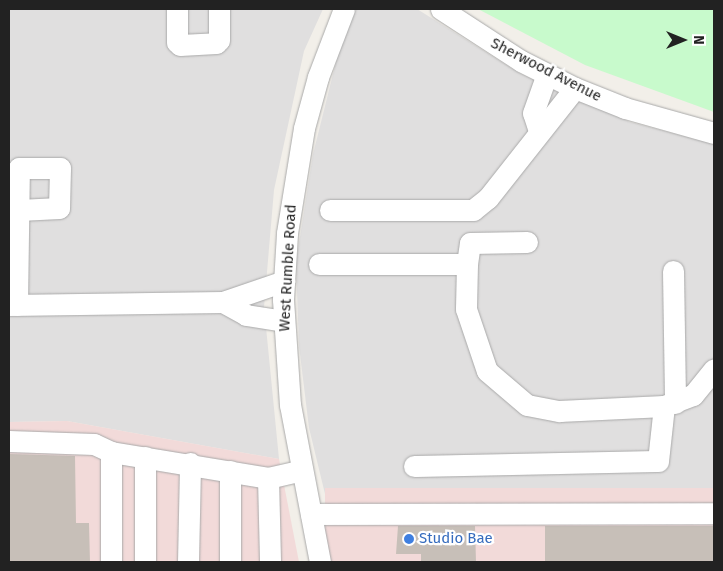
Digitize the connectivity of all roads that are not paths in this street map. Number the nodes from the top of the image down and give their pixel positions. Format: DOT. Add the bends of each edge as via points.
graph roads {
  1 [pos="177,9"];
  2 [pos="219,9"];
  3 [pos="344,9"];
  4 [pos="442,9"];
  5 [pos="546,74"];
  6 [pos="575,88"];
  7 [pos="539,131"];
  8 [pos="714,133"];
  9 [pos="19,210"];
  10 [pos="330,210"];
  11 [pos="473,210"];
  12 [pos="527,242"];
  13 [pos="470,243"];
  14 [pos="319,264"];
  15 [pos="467,264"];
  16 [pos="672,271"];
  17 [pos="284,281"];
  18 [pos="223,302"];
  19 [pos="13,305"];
  20 [pos="284,321"];
  21 [pos="714,369"];
  22 [pos="669,404"];
  23 [pos="9,441"];
  24 [pos="111,452"];
  25 [pos="145,457"];
  26 [pos="190,463"];
  27 [pos="414,466"];
  28 [pos="302,470"];
  29 [pos="230,471"];
  30 [pos="268,478"];
  31 [pos="714,513"];
  32 [pos="311,514"];
  33 [pos="111,562"];
  34 [pos="145,562"];
  35 [pos="188,562"];
  36 [pos="230,562"];
  37 [pos="270,562"];
  38 [pos="320,562"];
  1 -- 2 [label="street" via="177,42 180,45 216,44 219,40"];
  3 -- 17 [label="street, West Rumble Road" via="318,77 304,128 294,180"];
  4 -- 5 [label="street, Sherwood Avenue" via="480,36"];
  5 -- 6 [label="street, Sherwood Avenue"];
  5 -- 7 [label="street" via="533,113"];
  6 -- 7 [label="street"];
  6 -- 8 [label="street, Sherwood Avenue" via="625,108"];
  7 -- 11 [label="street" via="488,198"];
  9 -- 19 [label="street"];
  10 -- 11 [label="street"];
  11 -- 13 [label="street"];
  12 -- 13 [label="street"];
  13 -- 15 [label="street"];
  14 -- 15 [label="street"];
  15 -- 22 [label="street" via="466,309 487,371 527,405 559,411"];
  16 -- 22 [label="street"];
  17 -- 18 [label="street"];
  17 -- 20 [label="street, West Rumble Road"];
  18 -- 19 [label="street"];
  18 -- 20 [label="street" via="246,315"];
  20 -- 28 [label="street, West Rumble Road" via="290,405"];
  21 -- 22 [label="street" via="693,396"];
  22 -- 27 [label="street" via="658,462"];
  23 -- 24 [label="street" via="71,441 94,444"];
  24 -- 25 [label="street"];
  24 -- 33 [label="street"];
  25 -- 26 [label="street"];
  25 -- 34 [label="street"];
  26 -- 29 [label="street"];
  26 -- 35 [label="street"];
  28 -- 30 [label="street"];
  28 -- 32 [label="street, West Rumble Road"];
  29 -- 30 [label="street"];
  29 -- 36 [label="street"];
  30 -- 37 [label="street"];
  31 -- 32 [label="street"];
  32 -- 38 [label="street, West Rumble Road"];
}
